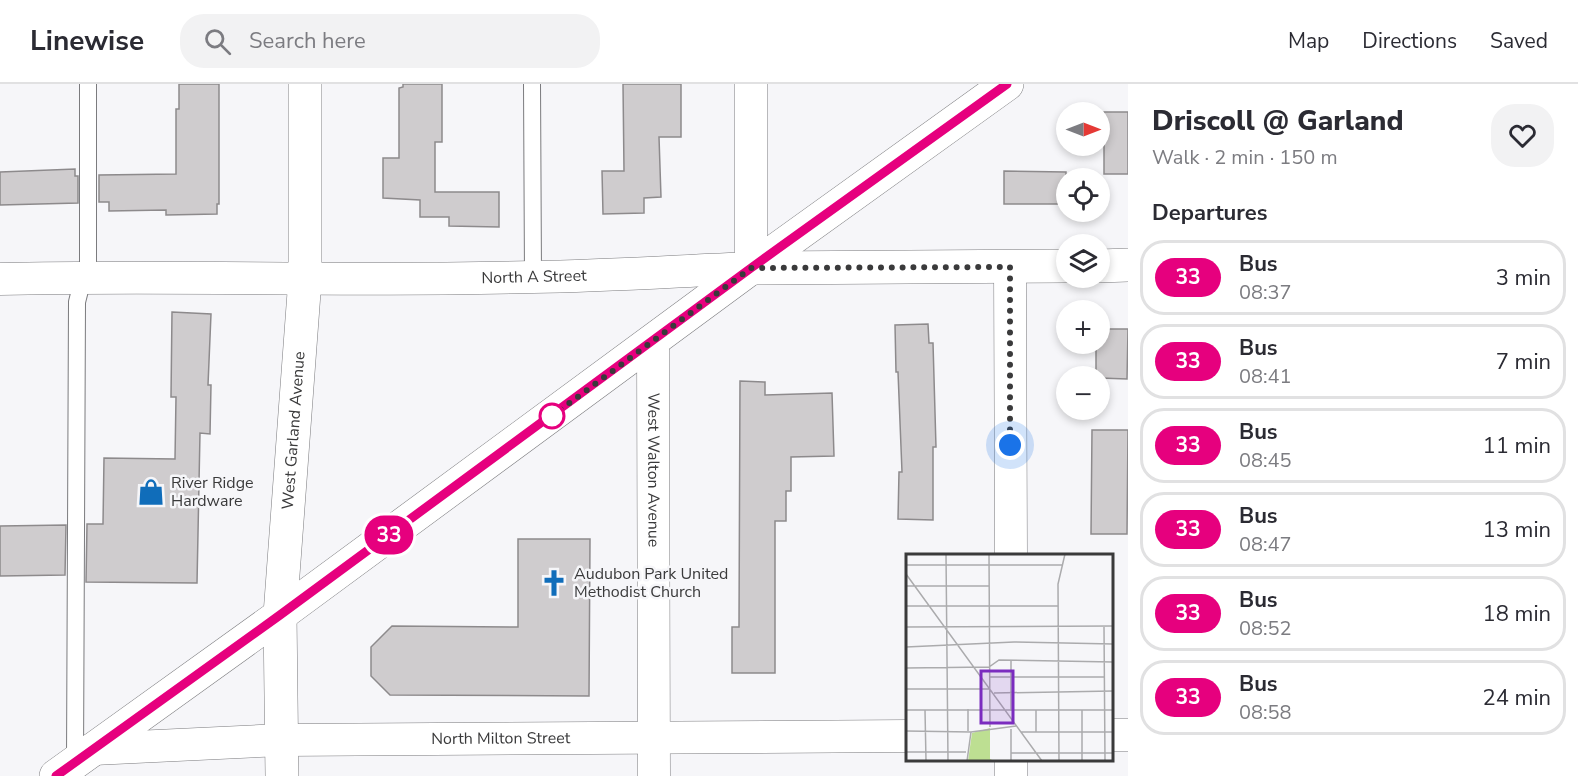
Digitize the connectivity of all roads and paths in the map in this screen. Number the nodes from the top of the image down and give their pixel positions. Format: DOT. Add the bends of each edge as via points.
graph roads {
  1 [pos="88,84"];
  2 [pos="305,84"];
  3 [pos="532,84"];
  4 [pos="751,84"];
  5 [pos="1007,84"];
  6 [pos="979,94"];
  7 [pos="1128,265"];
  8 [pos="1056,266"];
  9 [pos="1110,266"];
  10 [pos="1010,267"];
  11 [pos="751,268"];
  12 [pos="88,277"];
  13 [pos="532,278"];
  14 [pos="0,279"];
  15 [pos="305,279"];
  16 [pos="653,342"];
  17 [pos="1011,554"];
  18 [pos="280,615"];
  19 [pos="906,736"];
  20 [pos="655,738"];
  21 [pos="282,740"];
  22 [pos="75,762"];
  23 [pos="282,776"];
  24 [pos="654,776"];
  1 -- 12 [label="lane"];
  2 -- 15 [label="main road, West Garland Avenue"];
  3 -- 13 [label="lane"];
  4 -- 11 [label="street"];
  5 -- 6 [label="main road"];
  6 -- 11 [label="main road"];
  7 -- 9 [label="main road"];
  8 -- 10 [label="main road, North A Street"];
  10 -- 11 [label="main road, North A Street"];
  10 -- 17 [label="street"];
  11 -- 13 [label="street, North A Street"];
  11 -- 16 [label="main road"];
  12 -- 14 [label="street, North A Street"];
  12 -- 15 [label="street, North A Street"];
  12 -- 22 [label="lane" via="77,302"];
  13 -- 15 [label="street, North A Street"];
  15 -- 18 [label="main road, West Garland Avenue"];
  16 -- 18 [label="main road"];
  16 -- 20 [label="street, West Walton Avenue"];
  18 -- 21 [label="main road, West Garland Avenue"];
  18 -- 22 [label="main road"];
  19 -- 20 [label="street, North Milton Street"];
  20 -- 21 [label="street, North Milton Street"];
  20 -- 24 [label="street, West Walton Avenue"];
  21 -- 22 [label="street, North Milton Street"];
  21 -- 23 [label="main road, West Garland Avenue"];
}
